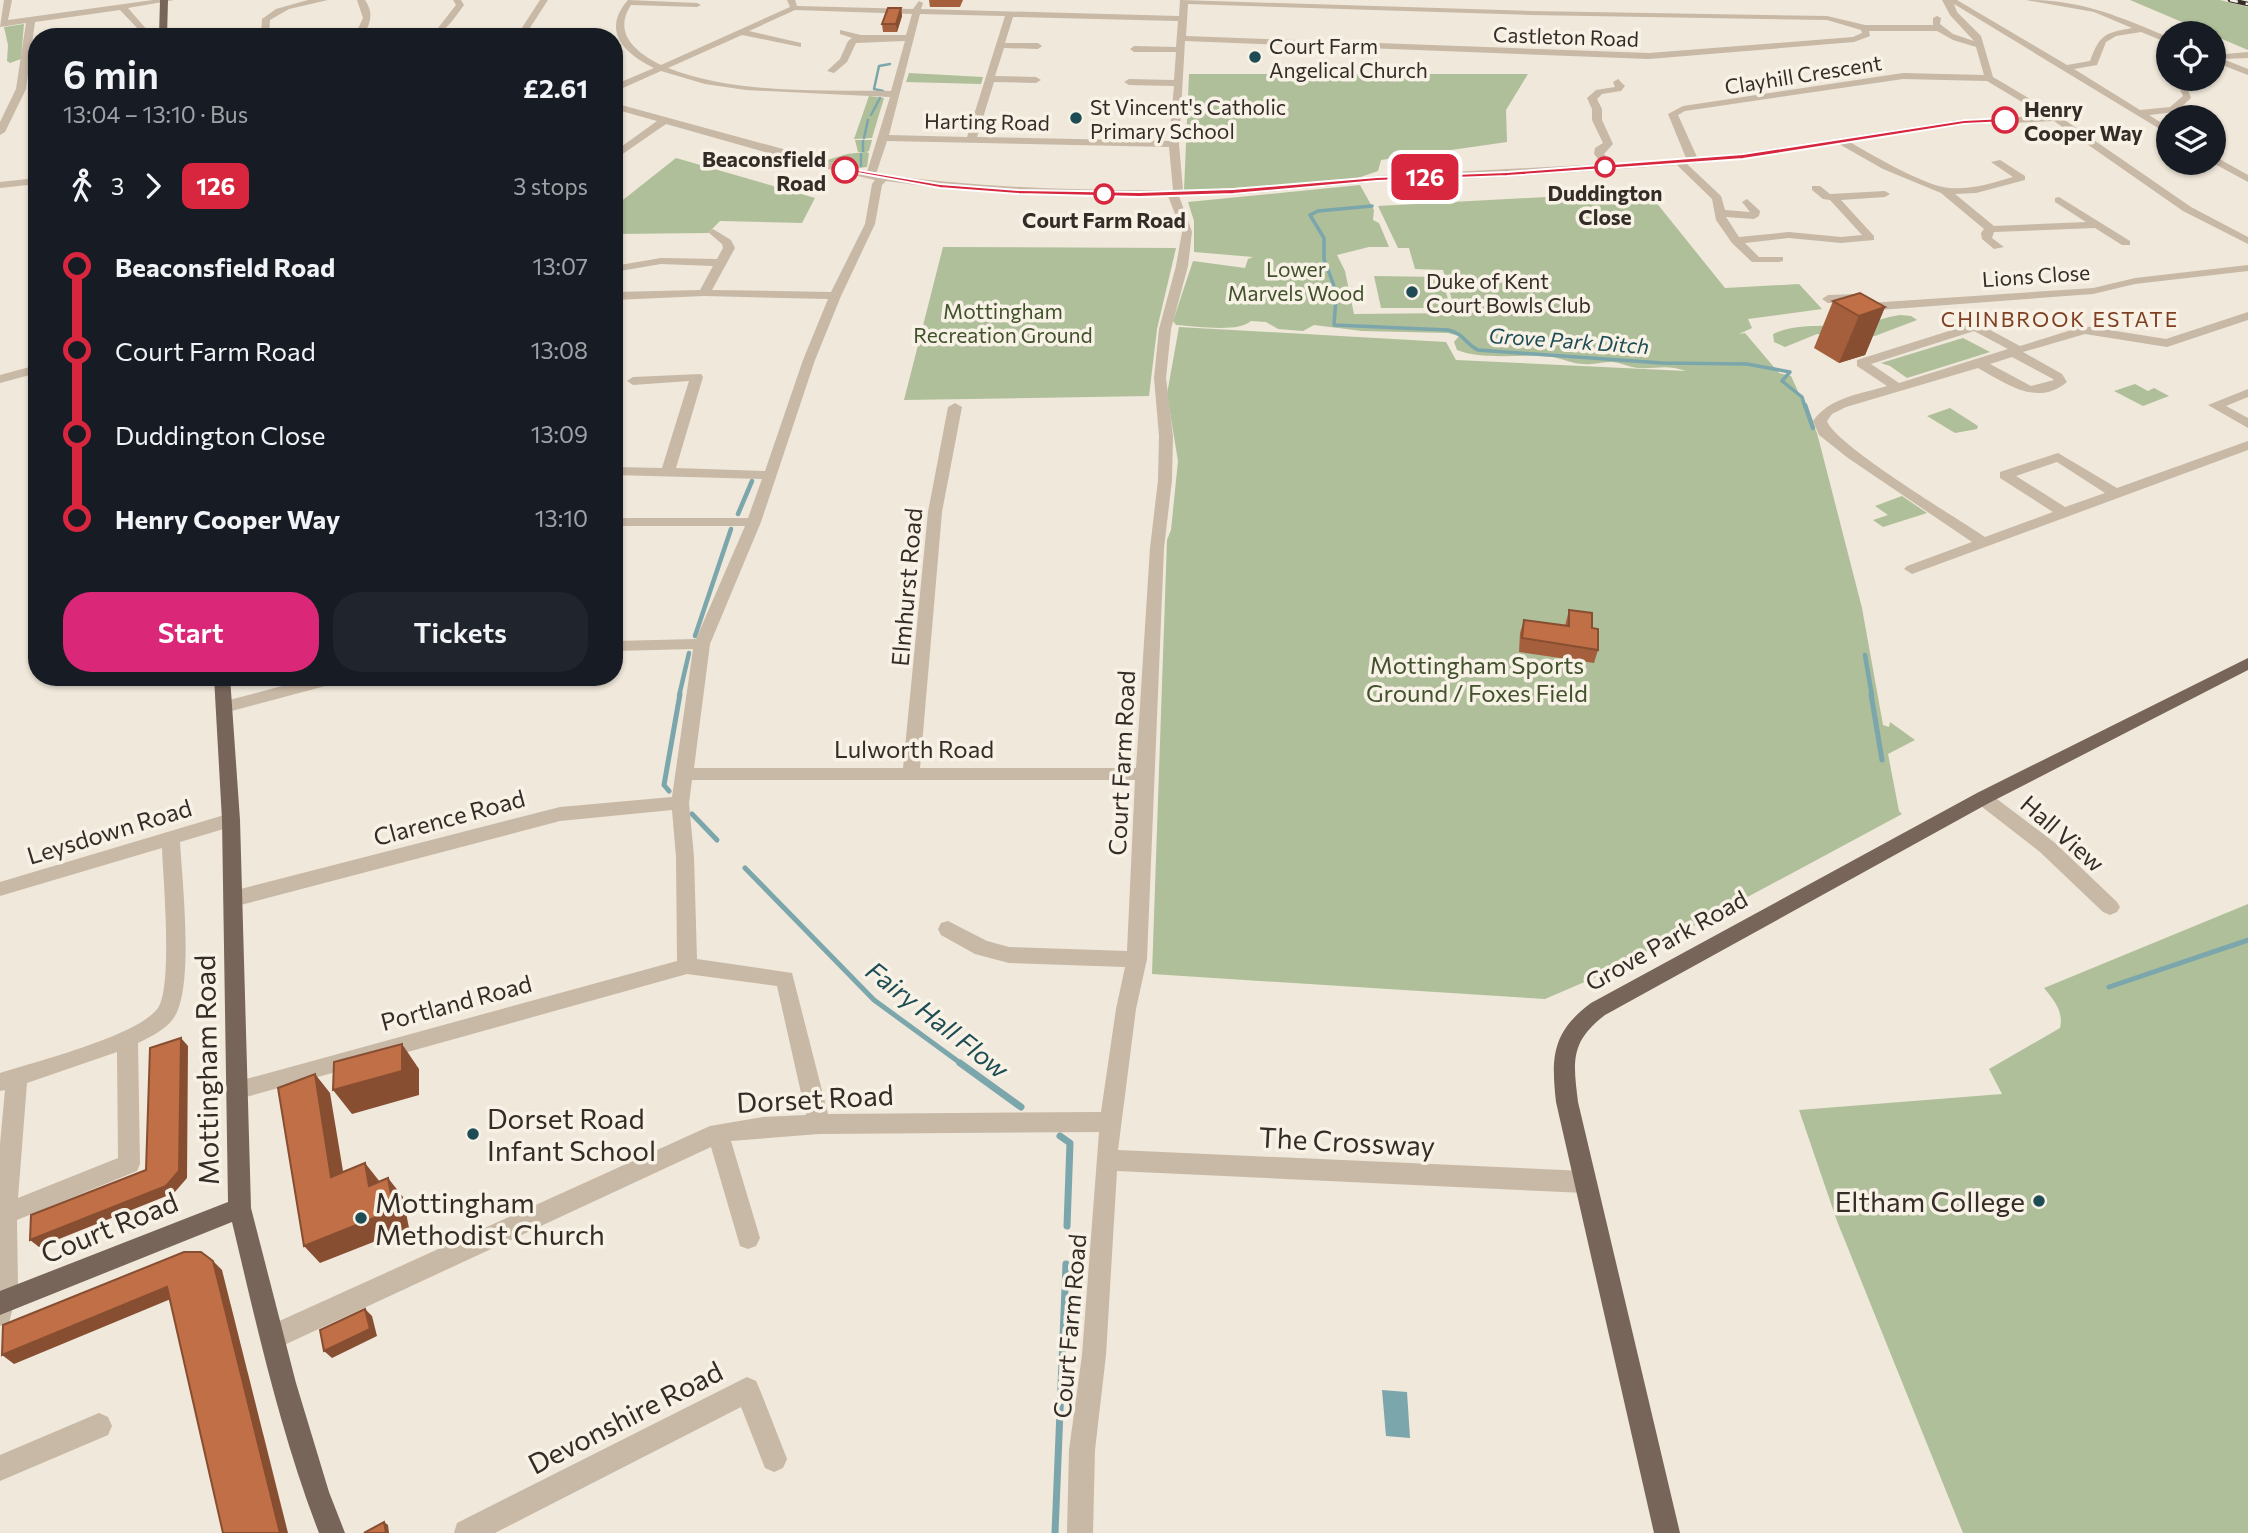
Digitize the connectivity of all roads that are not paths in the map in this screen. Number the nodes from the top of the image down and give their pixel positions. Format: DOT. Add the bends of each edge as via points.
graph roads {
  1 [pos="8,0"];
  2 [pos="166,0"];
  3 [pos="324,0"];
  4 [pos="361,0"];
  5 [pos="457,0"];
  6 [pos="544,0"];
  7 [pos="920,0"];
  8 [pos="1947,0"];
  9 [pos="2030,0"];
  10 [pos="631,2"];
  11 [pos="1282,2"];
  12 [pos="793,4"];
  13 [pos="108,5"];
  14 [pos="697,5"];
  15 [pos="122,7"];
  16 [pos="1184,7"];
  17 [pos="917,12"];
  18 [pos="1953,13"];
  19 [pos="1010,14"];
  20 [pos="31,19"];
  21 [pos="2,24"];
  22 [pos="30,28"];
  23 [pos="141,28"];
  24 [pos="164,28"];
  25 [pos="266,28"];
  26 [pos="363,28"];
  27 [pos="443,28"];
  28 [pos="526,28"];
  29 [pos="621,28"];
  30 [pos="1864,28"];
  31 [pos="1938,28"];
  32 [pos="2142,29"];
  33 [pos="742,32"];
  34 [pos="843,33"];
  35 [pos="2156,35"];
  36 [pos="909,38"];
  37 [pos="28,40"];
  38 [pos="856,40"];
  39 [pos="623,41"];
  40 [pos="1181,44"];
  41 [pos="1000,45"];
  42 [pos="1980,45"];
  43 [pos="1038,46"];
  44 [pos="1134,49"];
  45 [pos="789,55"];
  46 [pos="2248,55"];
  47 [pos="2226,57"];
  48 [pos="2226,63"];
  49 [pos="662,68"];
  50 [pos="2066,68"];
  51 [pos="831,71"];
  52 [pos="2248,72"];
  53 [pos="1989,78"];
  54 [pos="989,79"];
  55 [pos="1036,80"];
  56 [pos="1129,82"];
  57 [pos="1618,82"];
  58 [pos="1178,83"];
  59 [pos="623,85"];
  60 [pos="2186,91"];
  61 [pos="893,94"];
  62 [pos="623,109"];
  63 [pos="2138,113"];
  64 [pos="2056,118"];
  65 [pos="664,121"];
  66 [pos="2156,124"];
  67 [pos="0,132"];
  68 [pos="882,138"];
  69 [pos="971,140"];
  70 [pos="1842,142"];
  71 [pos="1174,144"];
  72 [pos="623,151"];
  73 [pos="1694,160"];
  74 [pos="1679,162"];
  75 [pos="1996,162"];
  76 [pos="2226,166"];
  77 [pos="1610,167"];
  78 [pos="876,177"];
  79 [pos="2248,179"];
  80 [pos="28,182"];
  81 [pos="0,184"];
  82 [pos="1945,191"];
  83 [pos="1175,194"];
  84 [pos="1885,194"];
  85 [pos="2059,200"];
  86 [pos="1746,202"];
  87 [pos="1720,213"];
  88 [pos="2093,225"];
  89 [pos="1991,229"];
  90 [pos="734,233"];
  91 [pos="1736,241"];
  92 [pos="2248,241"];
  93 [pos="2126,243"];
  94 [pos="1998,247"];
  95 [pos="1779,259"];
  96 [pos="1756,260"];
  97 [pos="722,262"];
  98 [pos="623,267"];
  99 [pos="2248,268"];
  100 [pos="1765,270"];
  101 [pos="704,293"];
  102 [pos="623,296"];
  103 [pos="835,296"];
  104 [pos="1828,299"];
  105 [pos="2248,316"];
  106 [pos="2227,323"];
  107 [pos="2248,333"];
  108 [pos="2016,351"];
  109 [pos="1980,364"];
  110 [pos="28,371"];
  111 [pos="0,379"];
  112 [pos="633,381"];
  113 [pos="1898,388"];
  114 [pos="2248,393"];
  115 [pos="954,407"];
  116 [pos="2248,424"];
  117 [pos="2248,445"];
  118 [pos="623,471"];
  119 [pos="668,472"];
  120 [pos="771,475"];
  121 [pos="2118,495"];
  122 [pos="2064,513"];
  123 [pos="623,522"];
  124 [pos="754,522"];
  125 [pos="1983,542"];
  126 [pos="1912,569"];
  127 [pos="702,644"];
  128 [pos="623,646"];
  129 [pos="2248,663"];
  130 [pos="223,686"];
  131 [pos="304,686"];
  132 [pos="224,707"];
  133 [pos="911,772"];
  134 [pos="684,774"];
  135 [pos="1144,774"];
  136 [pos="1983,798"];
  137 [pos="680,803"];
  138 [pos="231,820"];
  139 [pos="171,838"];
  140 [pos="0,889"];
  141 [pos="233,899"];
  142 [pos="2110,907"];
  143 [pos="948,929"];
  144 [pos="1137,959"];
  145 [pos="687,966"];
  146 [pos="127,1038"];
  147 [pos="8,1079"];
  148 [pos="239,1090"];
  149 [pos="1111,1122"];
  150 [pos="819,1124"];
  151 [pos="718,1133"];
  152 [pos="1106,1160"];
  153 [pos="1585,1182"];
  154 [pos="240,1208"];
  155 [pos="5,1214"];
  156 [pos="748,1238"];
  157 [pos="1,1306"];
  158 [pos="273,1337"];
  159 [pos="99,1426"];
  160 [pos="774,1459"];
  161 [pos="0,1468"];
  162 [pos="332,1533"];
  163 [pos="467,1533"];
  164 [pos="1080,1533"];
  165 [pos="1667,1533"];
  1 -- 21 [label="street"];
  2 -- 15 [label="street"];
  2 -- 24 [label="main road"];
  3 -- 25 [label="street" via="270,15"];
  4 -- 26 [label="street" via="366,6"];
  5 -- 27 [label="street" via="460,5"];
  6 -- 28 [label="street"];
  7 -- 17 [label="street"];
  8 -- 18 [label="street"];
  8 -- 50 [label="street"];
  9 -- 32 [label="street" via="2096,10"];
  10 -- 14 [label="street"];
  10 -- 29 [label="street" via="619,20"];
  11 -- 16 [label="street"];
  11 -- 30 [label="street" via="1827,18"];
  12 -- 17 [label="street"];
  12 -- 33 [label="street"];
  13 -- 15 [label="street"];
  13 -- 20 [label="street"];
  15 -- 23 [label="street"];
  16 -- 19 [label="street"];
  16 -- 40 [label="street, Court Farm Road"];
  17 -- 19 [label="street"];
  17 -- 36 [label="street"];
  18 -- 31 [label="street" via="1938,16"];
  18 -- 42 [label="street" via="1977,36"];
  19 -- 41 [label="street"];
  20 -- 21 [label="street"];
  20 -- 22 [label="street"];
  30 -- 31 [label="street, Castleton Road"];
  30 -- 40 [label="street, Castleton Road" via="1867,34 1854,39 1659,56"];
  31 -- 42 [label="street"];
  32 -- 35 [label="street"];
  32 -- 50 [label="street" via="2102,41 2094,63"];
  33 -- 45 [label="street" via="802,45"];
  33 -- 49 [label="street"];
  34 -- 38 [label="street"];
  36 -- 38 [label="street"];
  36 -- 61 [label="street"];
  37 -- 67 [label="street" via="21,89"];
  38 -- 51 [label="street"];
  39 -- 49 [label="street" via="641,58"];
  40 -- 44 [label="street"];
  40 -- 58 [label="street, Court Farm Road"];
  41 -- 43 [label="street"];
  41 -- 54 [label="street"];
  42 -- 53 [label="street"];
  46 -- 47 [label="street"];
  48 -- 52 [label="street"];
  49 -- 59 [label="street"];
  49 -- 61 [label="street" via="747,88"];
  50 -- 63 [label="street"];
  53 -- 64 [label="street"];
  53 -- 73 [label="street, Clayhill Crescent" via="1903,76 1683,109 1673,114"];
  54 -- 55 [label="street"];
  54 -- 69 [label="street"];
  56 -- 58 [label="street"];
  57 -- 77 [label="street" via="1618,89 1592,98 1608,144 1598,154"];
  58 -- 71 [label="street, Court Farm Road"];
  60 -- 63 [label="street" via="2188,96 2173,110"];
  61 -- 68 [label="street"];
  62 -- 65 [label="street"];
  63 -- 66 [label="street"];
  64 -- 70 [label="street" via="1964,122"];
  64 -- 92 [label="street" via="2187,209"];
  65 -- 72 [label="street"];
  65 -- 78 [label="street"];
  68 -- 69 [label="street, Harting Road"];
  68 -- 78 [label="street"];
  69 -- 71 [label="street, Harting Road"];
  70 -- 73 [label="street"];
  70 -- 82 [label="street"];
  71 -- 83 [label="street, Court Farm Road"];
  73 -- 74 [label="street"];
  74 -- 77 [label="street"];
  74 -- 87 [label="street" via="1717,198"];
  75 -- 82 [label="street" via="2021,178 1976,190"];
  76 -- 79 [label="street"];
  77 -- 83 [label="street"];
  78 -- 83 [label="street" via="1019,192"];
  78 -- 103 [label="street" via="865,239"];
  80 -- 81 [label="street"];
  82 -- 89 [label="street"];
  83 -- 135 [label="street, Court Farm Road" via="1187,232 1165,329 1160,378 1165,480"];
  84 -- 91 [label="street" via="1824,195 1870,239 1788,235"];
  85 -- 88 [label="street"];
  86 -- 87 [label="street" via="1754,216"];
  87 -- 91 [label="street"];
  88 -- 89 [label="street"];
  88 -- 93 [label="street"];
  89 -- 94 [label="street" via="1987,239"];
  90 -- 97 [label="street" via="717,235 729,248"];
  91 -- 96 [label="street"];
  95 -- 96 [label="street"];
  96 -- 100 [label="street"];
  97 -- 98 [label="street" via="661,261"];
  97 -- 101 [label="street"];
  99 -- 104 [label="street, Lions Close" via="2135,281 2093,291 1866,307 1858,298"];
  101 -- 102 [label="street"];
  101 -- 103 [label="street"];
  103 -- 120 [label="street"];
  105 -- 106 [label="street"];
  106 -- 107 [label="street"];
  106 -- 108 [label="street" via="2167,343 2084,330"];
  108 -- 109 [label="street"];
  108 -- 109 [label="street" via="2062,381 2034,391"];
  108 -- 113 [label="street" via="1975,327 1861,363"];
  109 -- 113 [label="street"];
  110 -- 111 [label="street"];
  112 -- 119 [label="street" via="696,377"];
  113 -- 125 [label="street" via="1834,407 1823,415 1820,427 1869,466"];
  114 -- 116 [label="street" via="2215,405"];
  115 -- 133 [label="street, Elmhurst Road" via="934,512"];
  117 -- 121 [label="street"];
  118 -- 119 [label="street"];
  119 -- 120 [label="street"];
  120 -- 124 [label="street"];
  121 -- 122 [label="street"];
  121 -- 122 [label="street" via="2058,457 2005,475"];
  122 -- 125 [label="street"];
  123 -- 124 [label="street"];
  124 -- 127 [label="street"];
  125 -- 126 [label="street"];
  127 -- 128 [label="street"];
  127 -- 134 [label="street"];
  129 -- 136 [label="main road, Grove Park Road"];
  130 -- 132 [label="main road, Mottingham Road"];
  131 -- 132 [label="street"];
  132 -- 138 [label="main road, Mottingham Road"];
  133 -- 134 [label="street, Lulworth Road"];
  133 -- 135 [label="street, Lulworth Road"];
  134 -- 137 [label="street"];
  135 -- 144 [label="street, Court Farm Road"];
  136 -- 142 [label="street, Hall View" via="2047,847"];
  136 -- 153 [label="main road, Grove Park Road" via="1580,1020 1566,1039 1563,1064"];
  137 -- 141 [label="street, Clarence Road" via="560,814"];
  137 -- 145 [label="street"];
  138 -- 139 [label="street, Leysdown Road"];
  138 -- 141 [label="main road, Mottingham Road"];
  139 -- 140 [label="street, Leysdown Road"];
  139 -- 146 [label="street" via="172,1002 157,1024"];
  141 -- 148 [label="main road, Mottingham Road"];
  143 -- 144 [label="street" via="982,948 1009,956"];
  144 -- 149 [label="street, Court Farm Road"];
  145 -- 148 [label="street, Portland Road"];
  145 -- 150 [label="street" via="785,979"];
  146 -- 147 [label="street"];
  146 -- 155 [label="street" via="129,1164"];
  147 -- 155 [label="street"];
  148 -- 154 [label="main road, Mottingham Road"];
  149 -- 150 [label="street, Dorset Road"];
  149 -- 152 [label="street, Court Farm Road"];
  150 -- 151 [label="street, Dorset Road"];
  151 -- 156 [label="street"];
  151 -- 158 [label="street, Dorset Road"];
  152 -- 153 [label="street, The Crossway"];
  152 -- 164 [label="street, Court Farm Road" via="1094,1355 1082,1450"];
  153 -- 165 [label="main road, Grove Park Road"];
  154 -- 157 [label="main road, Court Road"];
  154 -- 158 [label="main road, Mottingham Road"];
  155 -- 157 [label="street"];
  158 -- 162 [label="main road, Mottingham Road" via="286,1395"];
  159 -- 161 [label="street"];
  160 -- 163 [label="street, Devonshire Road" via="747,1390"];
}
